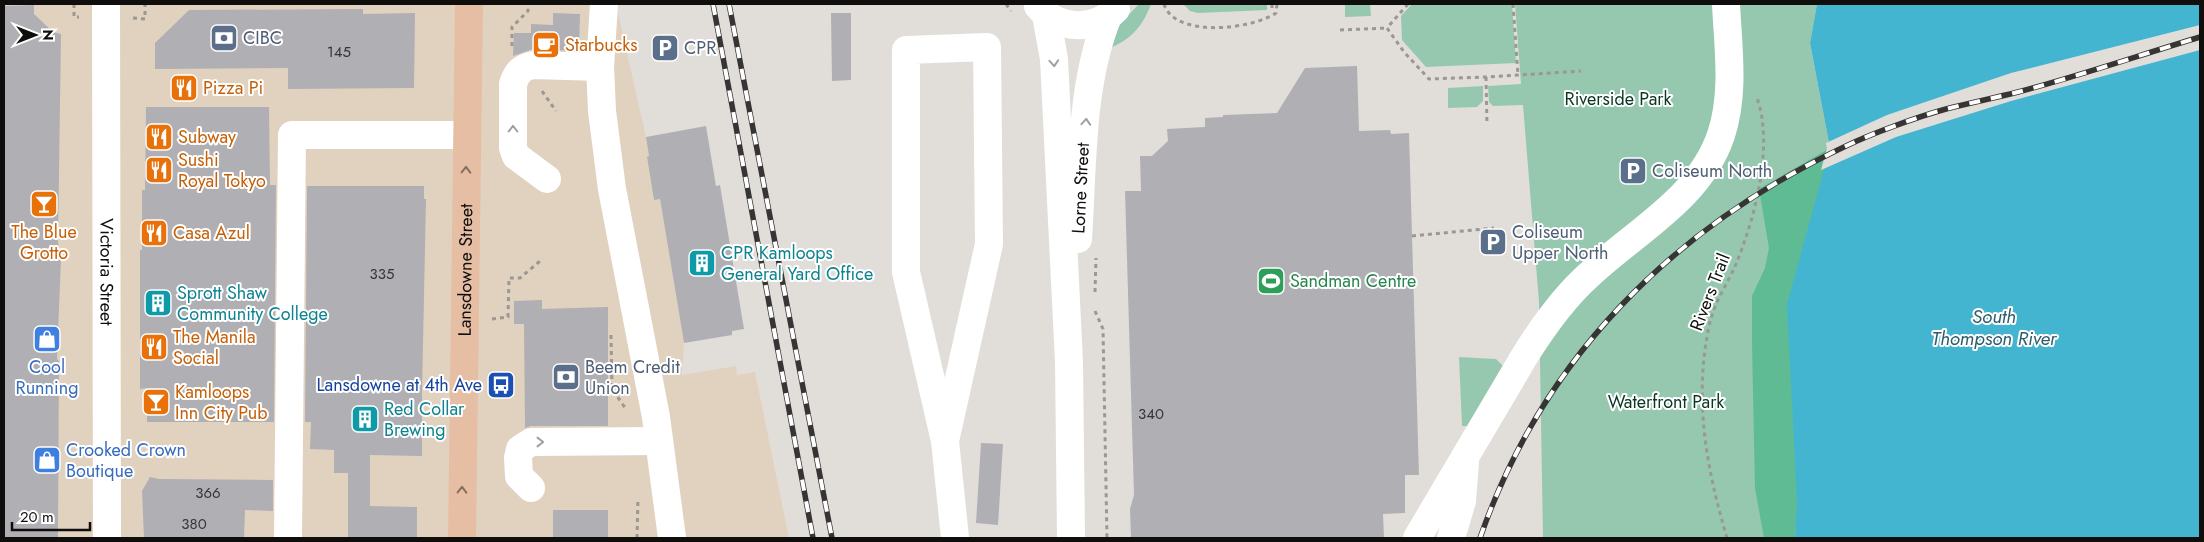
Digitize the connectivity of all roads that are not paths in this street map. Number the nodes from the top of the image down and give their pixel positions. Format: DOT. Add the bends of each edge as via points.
graph roads {
  1 [pos="106,4"];
  2 [pos="469,4"];
  3 [pos="604,4"];
  4 [pos="1726,4"];
  5 [pos="1041,9"];
  6 [pos="1114,10"];
  7 [pos="600,67"];
  8 [pos="467,135"];
  9 [pos="547,180"];
  10 [pos="1069,362"];
  11 [pos="659,441"];
  12 [pos="946,441"];
  13 [pos="1465,456"];
  14 [pos="530,488"];
  15 [pos="107,538"];
  16 [pos="288,538"];
  17 [pos="462,538"];
  18 [pos="672,538"];
  19 [pos="955,538"];
  20 [pos="1071,538"];
  21 [pos="1417,538"];
  22 [pos="1450,538"];
  1 -- 15 [label="street, Victoria Street"];
  2 -- 8 [label="main road, Lansdowne Street"];
  3 -- 7 [label="street"];
  4 -- 13 [label="street" via="1729,94 1714,154 1683,194 1589,275 1565,301 1524,357"];
  5 -- 6 [label="street" via="1058,22 1084,26"];
  5 -- 10 [label="street, Lorne Street, one-way" via="1054,59"];
  10 -- 6 [label="street, Lorne Street, one-way" via="1088,85 1093,59"];
  9 -- 7 [label="street, one-way" via="516,156 513,148 512,84 516,74 533,65"];
  7 -- 11 [label="street" via="612,189"];
  8 -- 16 [label="street" via="292,135"];
  17 -- 8 [label="main road, Lansdowne Street, one-way"];
  10 -- 20 [label="street, Lorne Street"];
  14 -- 11 [label="street, one-way" via="518,476 520,449 530,442"];
  11 -- 18 [label="street"];
  12 -- 12 [label="street" via="989,244 988,47 906,50 906,272"];
  12 -- 19 [label="street"];
  13 -- 21 [label="street"];
  13 -- 22 [label="street" via="1462,501"];
}
